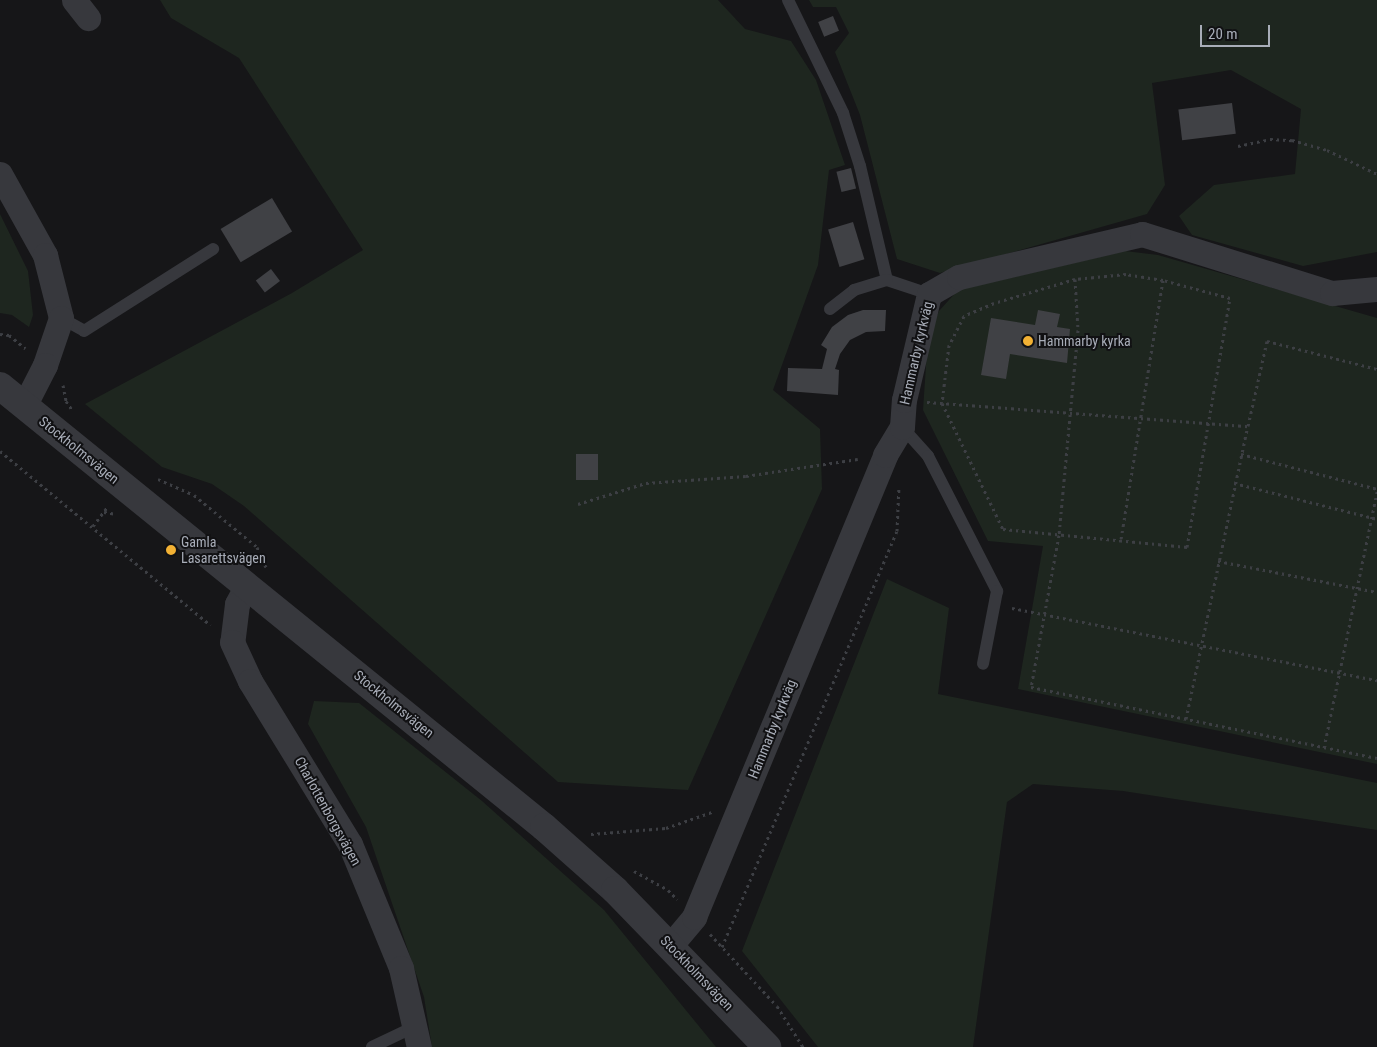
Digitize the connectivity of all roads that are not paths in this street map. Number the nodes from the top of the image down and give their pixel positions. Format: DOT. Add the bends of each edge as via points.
graph roads {
  1 [pos="788,0"];
  2 [pos="0,174"];
  3 [pos="213,249"];
  4 [pos="887,280"];
  5 [pos="1377,289"];
  6 [pos="930,294"];
  7 [pos="830,309"];
  8 [pos="61,318"];
  9 [pos="0,386"];
  10 [pos="24,406"];
  11 [pos="902,427"];
  12 [pos="247,585"];
  13 [pos="983,664"];
  14 [pos="670,946"];
  15 [pos="417,1037"];
  16 [pos="372,1047"];
  17 [pos="767,1047"];
  1 -- 4 [label="lane" via="843,114 860,166"];
  2 -- 8 [label="street" via="45,255"];
  3 -- 8 [label="lane" via="84,331"];
  4 -- 6 [label="lane"];
  4 -- 7 [label="lane" via="854,290"];
  5 -- 6 [label="street, Hammarby kyrkväg" via="1332,293 1142,234 959,277"];
  6 -- 11 [label="street, Hammarby kyrkväg" via="904,400"];
  8 -- 10 [label="street" via="45,365"];
  9 -- 10 [label="street, Stockholmsvägen"];
  10 -- 12 [label="street, Stockholmsvägen"];
  11 -- 13 [label="lane" via="928,456 997,591"];
  11 -- 14 [label="street, Hammarby kyrkväg" via="884,455 694,917"];
  12 -- 14 [label="street, Stockholmsvägen" via="544,827 615,890"];
  12 -- 15 [label="street, Charlottenborgsvägen" via="237,604 232,642 250,681 350,844 401,968"];
  14 -- 17 [label="street, Stockholmsvägen"];
  15 -- 16 [label="lane"];
}
